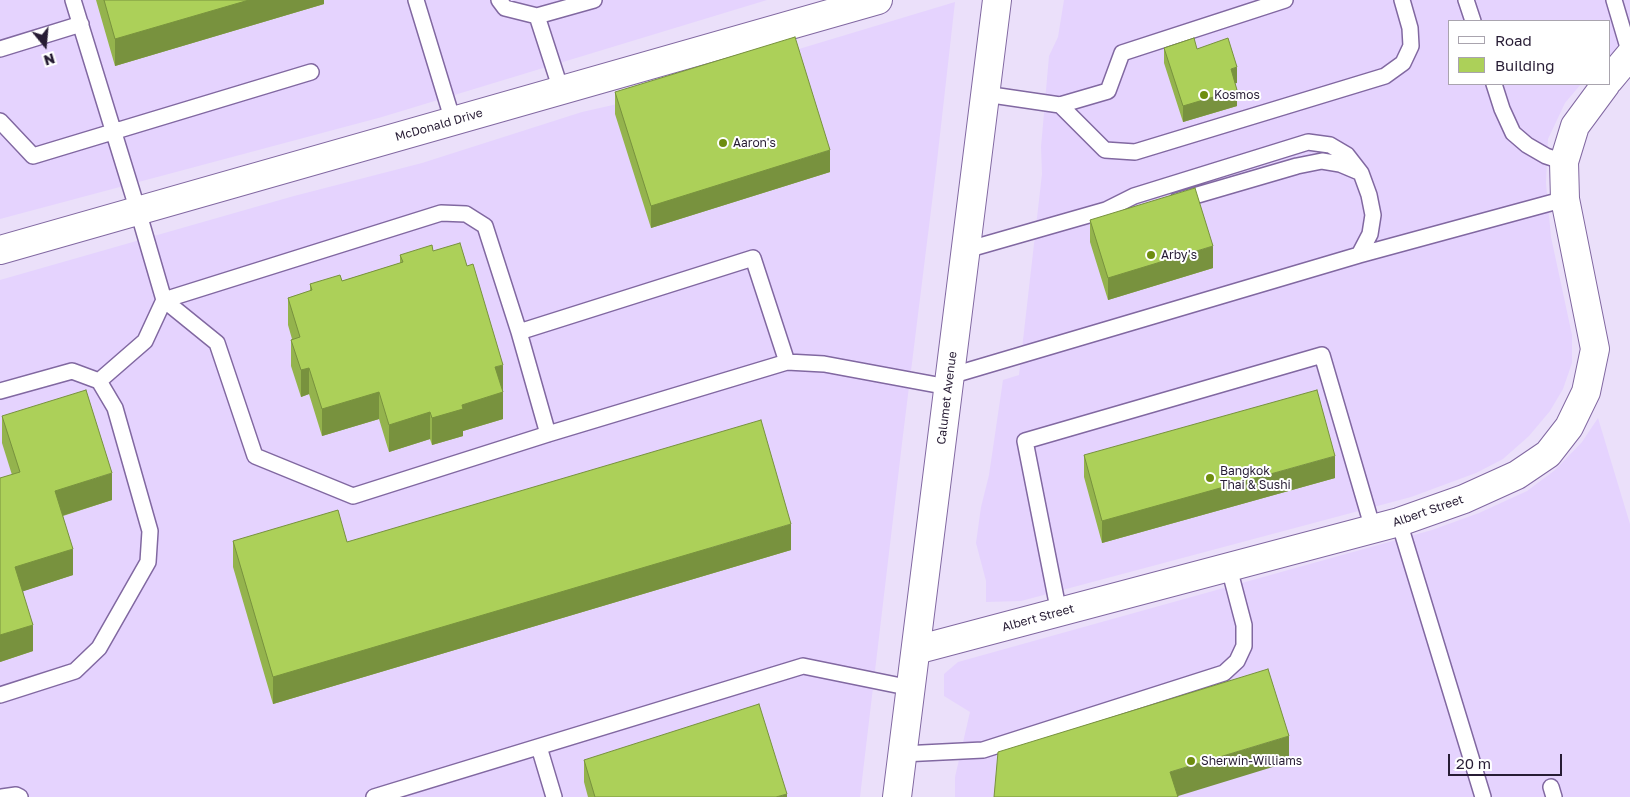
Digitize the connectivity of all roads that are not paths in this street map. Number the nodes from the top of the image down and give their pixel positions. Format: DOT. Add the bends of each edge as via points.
graph roads {
  1 [pos="73,0"];
  2 [pos="416,0"];
  3 [pos="499,0"];
  4 [pos="594,0"];
  5 [pos="878,0"];
  6 [pos="997,0"];
  7 [pos="1285,0"];
  8 [pos="1402,0"];
  9 [pos="1466,0"];
  10 [pos="1614,0"];
  11 [pos="537,16"];
  12 [pos="1473,20"];
  13 [pos="81,24"];
  14 [pos="0,49"];
  15 [pos="1630,54"];
  16 [pos="310,72"];
  17 [pos="1610,79"];
  18 [pos="1494,85"];
  19 [pos="1605,85"];
  20 [pos="562,90"];
  21 [pos="985,94"];
  22 [pos="1060,105"];
  23 [pos="0,121"];
  24 [pos="453,121"];
  25 [pos="114,131"];
  26 [pos="1564,162"];
  27 [pos="1361,173"];
  28 [pos="1565,199"];
  29 [pos="1159,206"];
  30 [pos="138,210"];
  31 [pos="1106,210"];
  32 [pos="1132,211"];
  33 [pos="0,250"];
  34 [pos="966,250"];
  35 [pos="1359,255"];
  36 [pos="164,300"];
  37 [pos="519,332"];
  38 [pos="787,362"];
  39 [pos="99,381"];
  40 [pos="949,381"];
  41 [pos="0,391"];
  42 [pos="548,434"];
  43 [pos="1399,522"];
  44 [pos="1372,529"];
  45 [pos="1229,568"];
  46 [pos="1059,613"];
  47 [pos="916,650"];
  48 [pos="910,688"];
  49 [pos="0,695"];
  50 [pos="539,747"];
  51 [pos="902,754"];
  52 [pos="2,797"];
  53 [pos="20,797"];
  54 [pos="374,797"];
  55 [pos="554,797"];
  56 [pos="897,797"];
  57 [pos="1483,797"];
  1 -- 13 [label="lane"];
  2 -- 24 [label="lane"];
  3 -- 11 [label="lane" via="505,8"];
  4 -- 11 [label="lane"];
  5 -- 20 [label="street, McDonald Drive"];
  6 -- 21 [label="street, Calumet Avenue"];
  7 -- 22 [label="lane" via="1122,53 1108,91"];
  8 -- 22 [label="lane" via="1411,46 1403,63 1385,76 1135,152 1105,150"];
  9 -- 12 [label="lane"];
  10 -- 15 [label="lane"];
  11 -- 20 [label="lane"];
  13 -- 14 [label="lane"];
  13 -- 25 [label="lane"];
  15 -- 17 [label="street"];
  16 -- 25 [label="lane"];
  18 -- 26 [label="lane" via="1513,133 1546,156"];
  19 -- 26 [label="street, Albert Street" via="1575,126"];
  20 -- 24 [label="street, McDonald Drive"];
  21 -- 22 [label="lane"];
  21 -- 34 [label="street, Calumet Avenue"];
  23 -- 25 [label="lane" via="33,156"];
  24 -- 30 [label="street, McDonald Drive"];
  25 -- 30 [label="lane"];
  26 -- 28 [label="street, Albert Street"];
  27 -- 29 [label="lane" via="1322,161"];
  27 -- 31 [label="lane" via="1347,155 1336,148 1308,142 1134,196"];
  27 -- 35 [label="lane" via="1373,215 1370,234"];
  28 -- 35 [label="lane"];
  28 -- 43 [label="street, Albert Street" via="1595,349 1586,392 1569,426 1548,454 1516,476"];
  30 -- 33 [label="street, McDonald Drive"];
  30 -- 36 [label="lane"];
  31 -- 32 [label="lane"];
  31 -- 34 [label="lane"];
  34 -- 40 [label="street, Calumet Avenue"];
  35 -- 40 [label="lane"];
  36 -- 37 [label="lane" via="441,213 466,214 485,226"];
  36 -- 39 [label="lane" via="145,342"];
  36 -- 42 [label="lane" via="217,343 255,456 353,496"];
  37 -- 38 [label="lane" via="753,258"];
  37 -- 42 [label="lane"];
  38 -- 40 [label="lane"];
  38 -- 42 [label="lane"];
  39 -- 41 [label="lane" via="72,371"];
  39 -- 49 [label="lane" via="115,408 150,531 148,562 99,648 75,671"];
  40 -- 47 [label="street, Calumet Avenue"];
  43 -- 44 [label="street, Albert Street"];
  43 -- 57 [label="lane"];
  44 -- 45 [label="street, Albert Street"];
  44 -- 46 [label="lane" via="1322,355 1026,441"];
  45 -- 46 [label="street, Albert Street"];
  45 -- 51 [label="lane" via="1244,625 1244,646 1238,661 1224,673 983,750"];
  46 -- 47 [label="street, Albert Street"];
  47 -- 48 [label="street, Calumet Avenue"];
  48 -- 50 [label="lane" via="803,666"];
  48 -- 51 [label="street, Calumet Avenue"];
  50 -- 54 [label="lane"];
  50 -- 55 [label="lane"];
  51 -- 56 [label="street, Calumet Avenue"];
  52 -- 53 [label="lane"];
}
